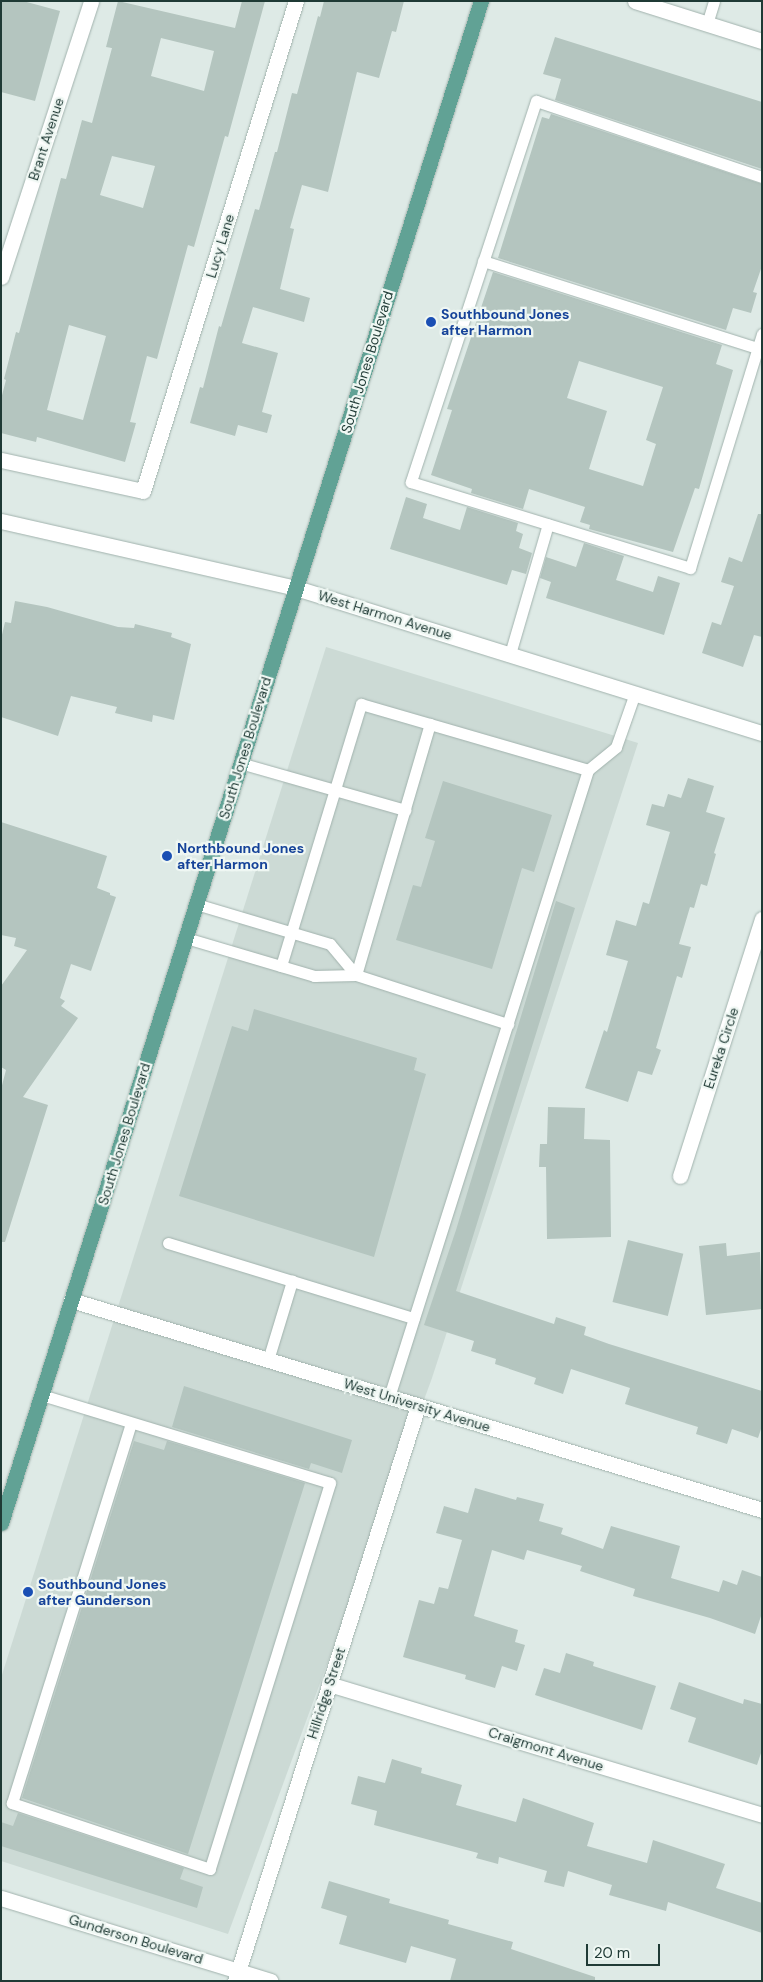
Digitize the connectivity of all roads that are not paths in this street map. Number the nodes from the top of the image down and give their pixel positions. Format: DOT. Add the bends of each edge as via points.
graph roads {
  1 [pos="91,1"];
  2 [pos="296,1"];
  3 [pos="480,1"];
  4 [pos="636,1"];
  5 [pos="714,1"];
  6 [pos="707,24"];
  7 [pos="762,41"];
  8 [pos="762,177"];
  9 [pos="483,262"];
  10 [pos="1,278"];
  11 [pos="762,334"];
  12 [pos="757,348"];
  13 [pos="1,460"];
  14 [pos="1,521"];
  15 [pos="548,524"];
  16 [pos="296,588"];
  17 [pos="510,654"];
  18 [pos="635,693"];
  19 [pos="430,724"];
  20 [pos="762,733"];
  21 [pos="240,763"];
  22 [pos="588,770"];
  23 [pos="335,790"];
  24 [pos="405,810"];
  25 [pos="196,904"];
  26 [pos="762,919"];
  27 [pos="292,932"];
  28 [pos="186,938"];
  29 [pos="281,966"];
  30 [pos="356,975"];
  31 [pos="508,1024"];
  32 [pos="680,1176"];
  33 [pos="168,1243"];
  34 [pos="292,1280"];
  35 [pos="71,1300"];
  36 [pos="414,1318"];
  37 [pos="268,1360"];
  38 [pos="42,1395"];
  39 [pos="389,1397"];
  40 [pos="418,1406"];
  41 [pos="131,1423"];
  42 [pos="762,1510"];
  43 [pos="1,1523"];
  44 [pos="329,1684"];
  45 [pos="762,1815"];
  46 [pos="1,1898"];
  47 [pos="237,1976"];
  48 [pos="271,1981"];
  1 -- 10 [label="street, Brant Avenue"];
  2 -- 13 [label="street, Lucy Lane" via="143,490"];
  3 -- 16 [label="main road, South Jones Boulevard"];
  4 -- 6 [label="street"];
  5 -- 6 [label="lane"];
  6 -- 7 [label="street"];
  8 -- 9 [label="lane" via="536,101"];
  9 -- 12 [label="lane"];
  9 -- 15 [label="lane" via="411,482"];
  11 -- 12 [label="lane"];
  12 -- 15 [label="lane" via="690,568"];
  14 -- 16 [label="street, West Harmon Avenue"];
  15 -- 17 [label="lane"];
  16 -- 17 [label="street, West Harmon Avenue"];
  16 -- 21 [label="main road, South Jones Boulevard"];
  17 -- 18 [label="street, West Harmon Avenue"];
  18 -- 20 [label="street, West Harmon Avenue"];
  18 -- 22 [label="lane" via="616,747"];
  19 -- 22 [label="lane"];
  19 -- 23 [label="lane" via="361,704"];
  19 -- 24 [label="lane"];
  21 -- 23 [label="lane"];
  21 -- 25 [label="main road, South Jones Boulevard"];
  22 -- 31 [label="lane"];
  23 -- 24 [label="lane"];
  23 -- 27 [label="lane"];
  24 -- 30 [label="lane"];
  25 -- 27 [label="lane"];
  25 -- 28 [label="main road, South Jones Boulevard"];
  26 -- 32 [label="street, Eureka Circle"];
  27 -- 29 [label="lane"];
  27 -- 30 [label="lane" via="330,944"];
  28 -- 29 [label="lane"];
  28 -- 35 [label="main road, South Jones Boulevard"];
  29 -- 30 [label="lane" via="314,976"];
  30 -- 31 [label="lane"];
  31 -- 36 [label="lane"];
  33 -- 34 [label="lane"];
  34 -- 36 [label="lane"];
  34 -- 37 [label="lane"];
  35 -- 37 [label="street, West University Avenue"];
  35 -- 38 [label="main road, South Jones Boulevard"];
  36 -- 39 [label="lane"];
  37 -- 39 [label="street, West University Avenue"];
  38 -- 41 [label="lane"];
  38 -- 43 [label="main road, South Jones Boulevard"];
  39 -- 40 [label="street, West University Avenue"];
  40 -- 42 [label="street, West University Avenue"];
  40 -- 44 [label="street, Hillridge Street"];
  41 -- 41 [label="lane" via="330,1484 210,1869 12,1803"];
  44 -- 45 [label="street, Craigmont Avenue"];
  44 -- 47 [label="street, Hillridge Street"];
  46 -- 47 [label="street, Gunderson Boulevard"];
  47 -- 48 [label="street, Gunderson Boulevard"];
}
